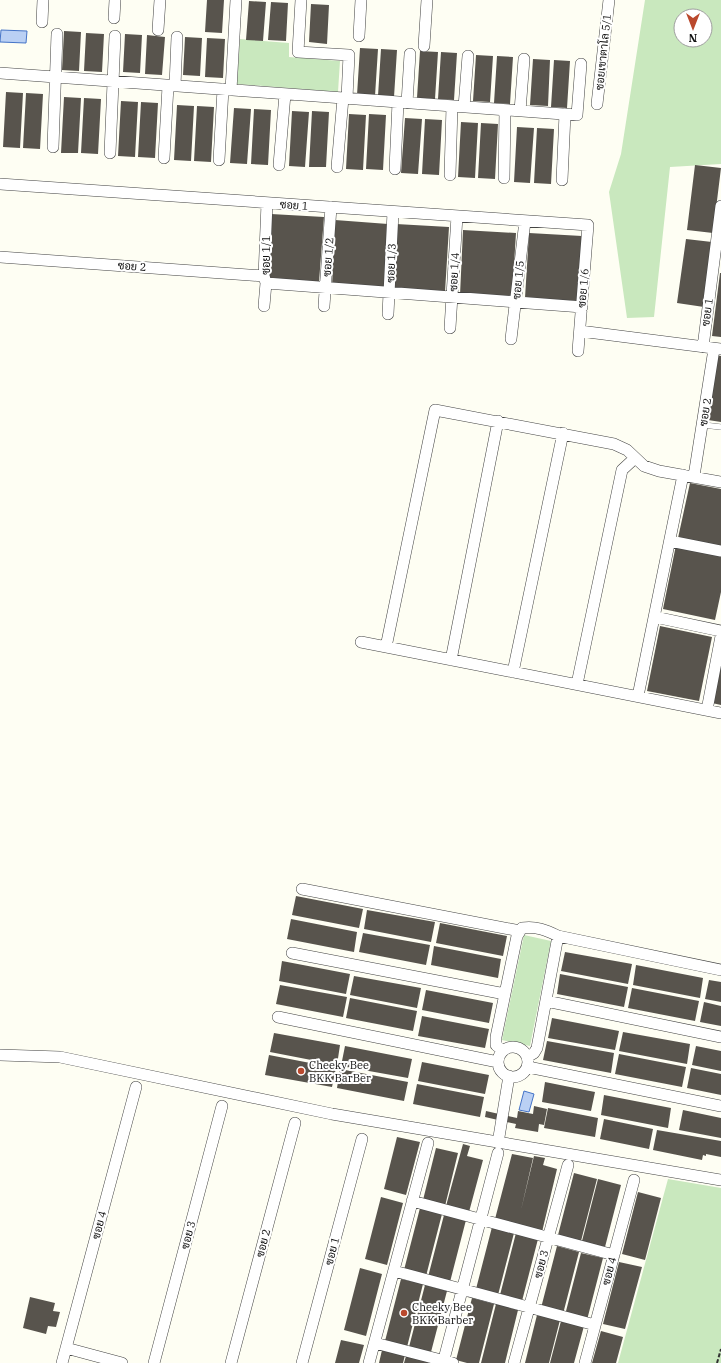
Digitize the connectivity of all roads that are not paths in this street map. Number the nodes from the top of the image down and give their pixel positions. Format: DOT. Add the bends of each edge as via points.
graph roads {
  1 [pos="43,0"];
  2 [pos="115,0"];
  3 [pos="160,0"];
  4 [pos="236,0"];
  5 [pos="301,0"];
  6 [pos="362,0"];
  7 [pos="427,0"];
  8 [pos="608,0"];
  9 [pos="114,18"];
  10 [pos="42,22"];
  11 [pos="158,30"];
  12 [pos="57,34"];
  13 [pos="115,36"];
  14 [pos="359,36"];
  15 [pos="177,37"];
  16 [pos="424,46"];
  17 [pos="410,54"];
  18 [pos="468,56"];
  19 [pos="524,59"];
  20 [pos="581,64"];
  21 [pos="0,74"];
  22 [pos="55,78"];
  23 [pos="112,82"];
  24 [pos="171,86"];
  25 [pos="227,90"];
  26 [pos="285,94"];
  27 [pos="345,98"];
  28 [pos="402,102"];
  29 [pos="597,104"];
  30 [pos="452,106"];
  31 [pos="464,107"];
  32 [pos="505,110"];
  33 [pos="520,111"];
  34 [pos="565,114"];
  35 [pos="53,147"];
  36 [pos="110,152"];
  37 [pos="164,158"];
  38 [pos="219,160"];
  39 [pos="279,165"];
  40 [pos="337,167"];
  41 [pos="395,169"];
  42 [pos="450,175"];
  43 [pos="504,178"];
  44 [pos="562,180"];
  45 [pos="0,184"];
  46 [pos="267,203"];
  47 [pos="721,206"];
  48 [pos="331,208"];
  49 [pos="393,212"];
  50 [pos="457,216"];
  51 [pos="525,221"];
  52 [pos="588,225"];
  53 [pos="0,257"];
  54 [pos="717,268"];
  55 [pos="265,279"];
  56 [pos="326,287"];
  57 [pos="389,292"];
  58 [pos="453,297"];
  59 [pos="516,302"];
  60 [pos="264,306"];
  61 [pos="324,306"];
  62 [pos="582,307"];
  63 [pos="388,314"];
  64 [pos="450,328"];
  65 [pos="580,331"];
  66 [pos="511,339"];
  67 [pos="703,347"];
  68 [pos="718,349"];
  69 [pos="578,351"];
  70 [pos="498,421"];
  71 [pos="703,425"];
  72 [pos="721,427"];
  73 [pos="563,433"];
  74 [pos="635,458"];
  75 [pos="689,475"];
  76 [pos="721,482"];
  77 [pos="670,541"];
  78 [pos="721,551"];
  79 [pos="654,617"];
  80 [pos="721,631"];
  81 [pos="721,636"];
  82 [pos="361,642"];
  83 [pos="386,647"];
  84 [pos="451,660"];
  85 [pos="513,672"];
  86 [pos="577,684"];
  87 [pos="638,696"];
  88 [pos="707,710"];
  89 [pos="721,713"];
  90 [pos="302,888"];
  91 [pos="520,931"];
  92 [pos="558,936"];
  93 [pos="292,953"];
  94 [pos="721,970"];
  95 [pos="505,994"];
  96 [pos="546,1001"];
  97 [pos="278,1017"];
  98 [pos="721,1037"];
  99 [pos="503,1051"];
  100 [pos="0,1055"];
  101 [pos="498,1062"];
  102 [pos="527,1062"];
  103 [pos="509,1076"];
  104 [pos="136,1087"];
  105 [pos="222,1106"];
  106 [pos="721,1106"];
  107 [pos="295,1123"];
  108 [pos="362,1139"];
  109 [pos="428,1143"];
  110 [pos="498,1148"];
  111 [pos="568,1165"];
  112 [pos="634,1180"];
  113 [pos="721,1180"];
  114 [pos="412,1201"];
  115 [pos="480,1219"];
  116 [pos="548,1237"];
  117 [pos="614,1255"];
  118 [pos="394,1271"];
  119 [pos="462,1290"];
  120 [pos="529,1308"];
  121 [pos="595,1325"];
  122 [pos="375,1342"];
  123 [pos="66,1348"];
  124 [pos="446,1362"];
  125 [pos="62,1363"];
  126 [pos="122,1363"];
  127 [pos="154,1363"];
  128 [pos="231,1363"];
  129 [pos="302,1363"];
  130 [pos="369,1363"];
  131 [pos="514,1363"];
  132 [pos="585,1363"];
  1 -- 10 [label="street"];
  2 -- 9 [label="street"];
  3 -- 11 [label="street"];
  4 -- 25 [label="street"];
  5 -- 27 [label="street" via="298,52 349,55"];
  6 -- 14 [label="street"];
  7 -- 16 [label="street"];
  8 -- 29 [label="street, ซอยเขาตาโล 5/1"];
  12 -- 22 [label="street"];
  13 -- 23 [label="street"];
  15 -- 24 [label="street"];
  17 -- 28 [label="street"];
  18 -- 31 [label="street"];
  19 -- 33 [label="street"];
  20 -- 34 [label="street" via="577,115"];
  21 -- 22 [label="street"];
  22 -- 23 [label="street"];
  22 -- 35 [label="street"];
  23 -- 24 [label="street"];
  23 -- 36 [label="street"];
  24 -- 25 [label="street"];
  24 -- 37 [label="street"];
  25 -- 26 [label="street"];
  25 -- 38 [label="street"];
  26 -- 27 [label="street"];
  26 -- 39 [label="street"];
  27 -- 28 [label="street"];
  27 -- 40 [label="street"];
  28 -- 30 [label="street"];
  28 -- 41 [label="street"];
  30 -- 31 [label="street"];
  30 -- 42 [label="street"];
  31 -- 32 [label="street"];
  32 -- 33 [label="street"];
  32 -- 43 [label="street"];
  33 -- 34 [label="street"];
  34 -- 44 [label="street"];
  45 -- 46 [label="street, ซอย 1"];
  46 -- 48 [label="street, ซอย 1"];
  46 -- 55 [label="street, ซอย 1/1"];
  47 -- 54 [label="street, ซอย 1"];
  48 -- 49 [label="street, ซอย 1"];
  48 -- 56 [label="street, ซอย 1/2"];
  49 -- 50 [label="street, ซอย 1"];
  49 -- 57 [label="street, ซอย 1/3"];
  50 -- 51 [label="street, ซอย 1"];
  50 -- 58 [label="street, ซอย 1/4"];
  51 -- 52 [label="street, ซอย 1"];
  51 -- 59 [label="street, ซอย 1/5"];
  52 -- 62 [label="street, ซอย 1/6"];
  53 -- 55 [label="street, ซอย 2"];
  54 -- 67 [label="street, ซอย 1"];
  55 -- 56 [label="street, ซอย 2"];
  55 -- 60 [label="street, ซอย 1/1"];
  56 -- 57 [label="street, ซอย 2"];
  56 -- 61 [label="street, ซอย 1/2"];
  57 -- 58 [label="street, ซอย 2"];
  57 -- 63 [label="street, ซอย 1/3"];
  58 -- 59 [label="street, ซอย 2"];
  58 -- 64 [label="street, ซอย 1/4"];
  59 -- 62 [label="street, ซอย 2"];
  59 -- 66 [label="street, ซอย 1/5"];
  62 -- 65 [label="street, ซอย 1/6"];
  65 -- 67 [label="street"];
  65 -- 69 [label="street, ซอย 1/6"];
  67 -- 68 [label="street"];
  68 -- 71 [label="street, ซอย 2"];
  70 -- 73 [label="street"];
  70 -- 83 [label="street" via="434,410"];
  70 -- 84 [label="street"];
  71 -- 72 [label="lane"];
  71 -- 75 [label="street, ซอย 2"];
  73 -- 74 [label="street" via="614,444 627,450"];
  73 -- 85 [label="street"];
  74 -- 75 [label="street" via="644,466 659,471"];
  74 -- 86 [label="street" via="622,470"];
  75 -- 76 [label="street"];
  75 -- 77 [label="street, ซอย 2"];
  77 -- 78 [label="street"];
  77 -- 79 [label="street, ซอย 2"];
  79 -- 80 [label="street"];
  79 -- 87 [label="street, ซอย 2"];
  81 -- 88 [label="street"];
  82 -- 83 [label="street"];
  83 -- 84 [label="street"];
  84 -- 85 [label="street"];
  85 -- 86 [label="street"];
  86 -- 87 [label="street"];
  87 -- 88 [label="street"];
  88 -- 89 [label="street"];
  90 -- 91 [label="street"];
  91 -- 92 [label="street" via="522,928 531,927"];
  91 -- 95 [label="street"];
  92 -- 94 [label="street"];
  92 -- 96 [label="street"];
  93 -- 95 [label="street"];
  95 -- 99 [label="street" via="496,1037 496,1045"];
  96 -- 98 [label="street"];
  96 -- 102 [label="street" via="537,1048"];
  97 -- 101 [label="street"];
  99 -- 101 [label="street"];
  99 -- 102 [label="street" via="507,1048 517,1048 521,1050"];
  100 -- 110 [label="street" via="60,1057"];
  101 -- 103 [label="street" via="503,1073"];
  102 -- 103 [label="street" via="521,1075"];
  102 -- 106 [label="street"];
  103 -- 110 [label="street"];
  104 -- 123 [label="street, ซอย 4"];
  105 -- 127 [label="street, ซอย 3"];
  107 -- 128 [label="street, ซอย 2"];
  108 -- 129 [label="street, ซอย 1"];
  109 -- 114 [label="street"];
  110 -- 113 [label="street"];
  110 -- 115 [label="street"];
  111 -- 116 [label="street, ซอย 3"];
  112 -- 117 [label="street, ซอย 4"];
  114 -- 115 [label="street"];
  114 -- 118 [label="street"];
  115 -- 116 [label="street"];
  115 -- 119 [label="street"];
  116 -- 117 [label="street"];
  116 -- 120 [label="street, ซอย 3"];
  117 -- 121 [label="street, ซอย 4"];
  118 -- 119 [label="street"];
  118 -- 122 [label="street"];
  119 -- 120 [label="street"];
  119 -- 124 [label="street"];
  120 -- 121 [label="street"];
  120 -- 131 [label="street, ซอย 3"];
  121 -- 132 [label="street, ซอย 4"];
  122 -- 124 [label="street"];
  122 -- 130 [label="street"];
  123 -- 125 [label="street, ซอย 4"];
  123 -- 126 [label="street"];
}
